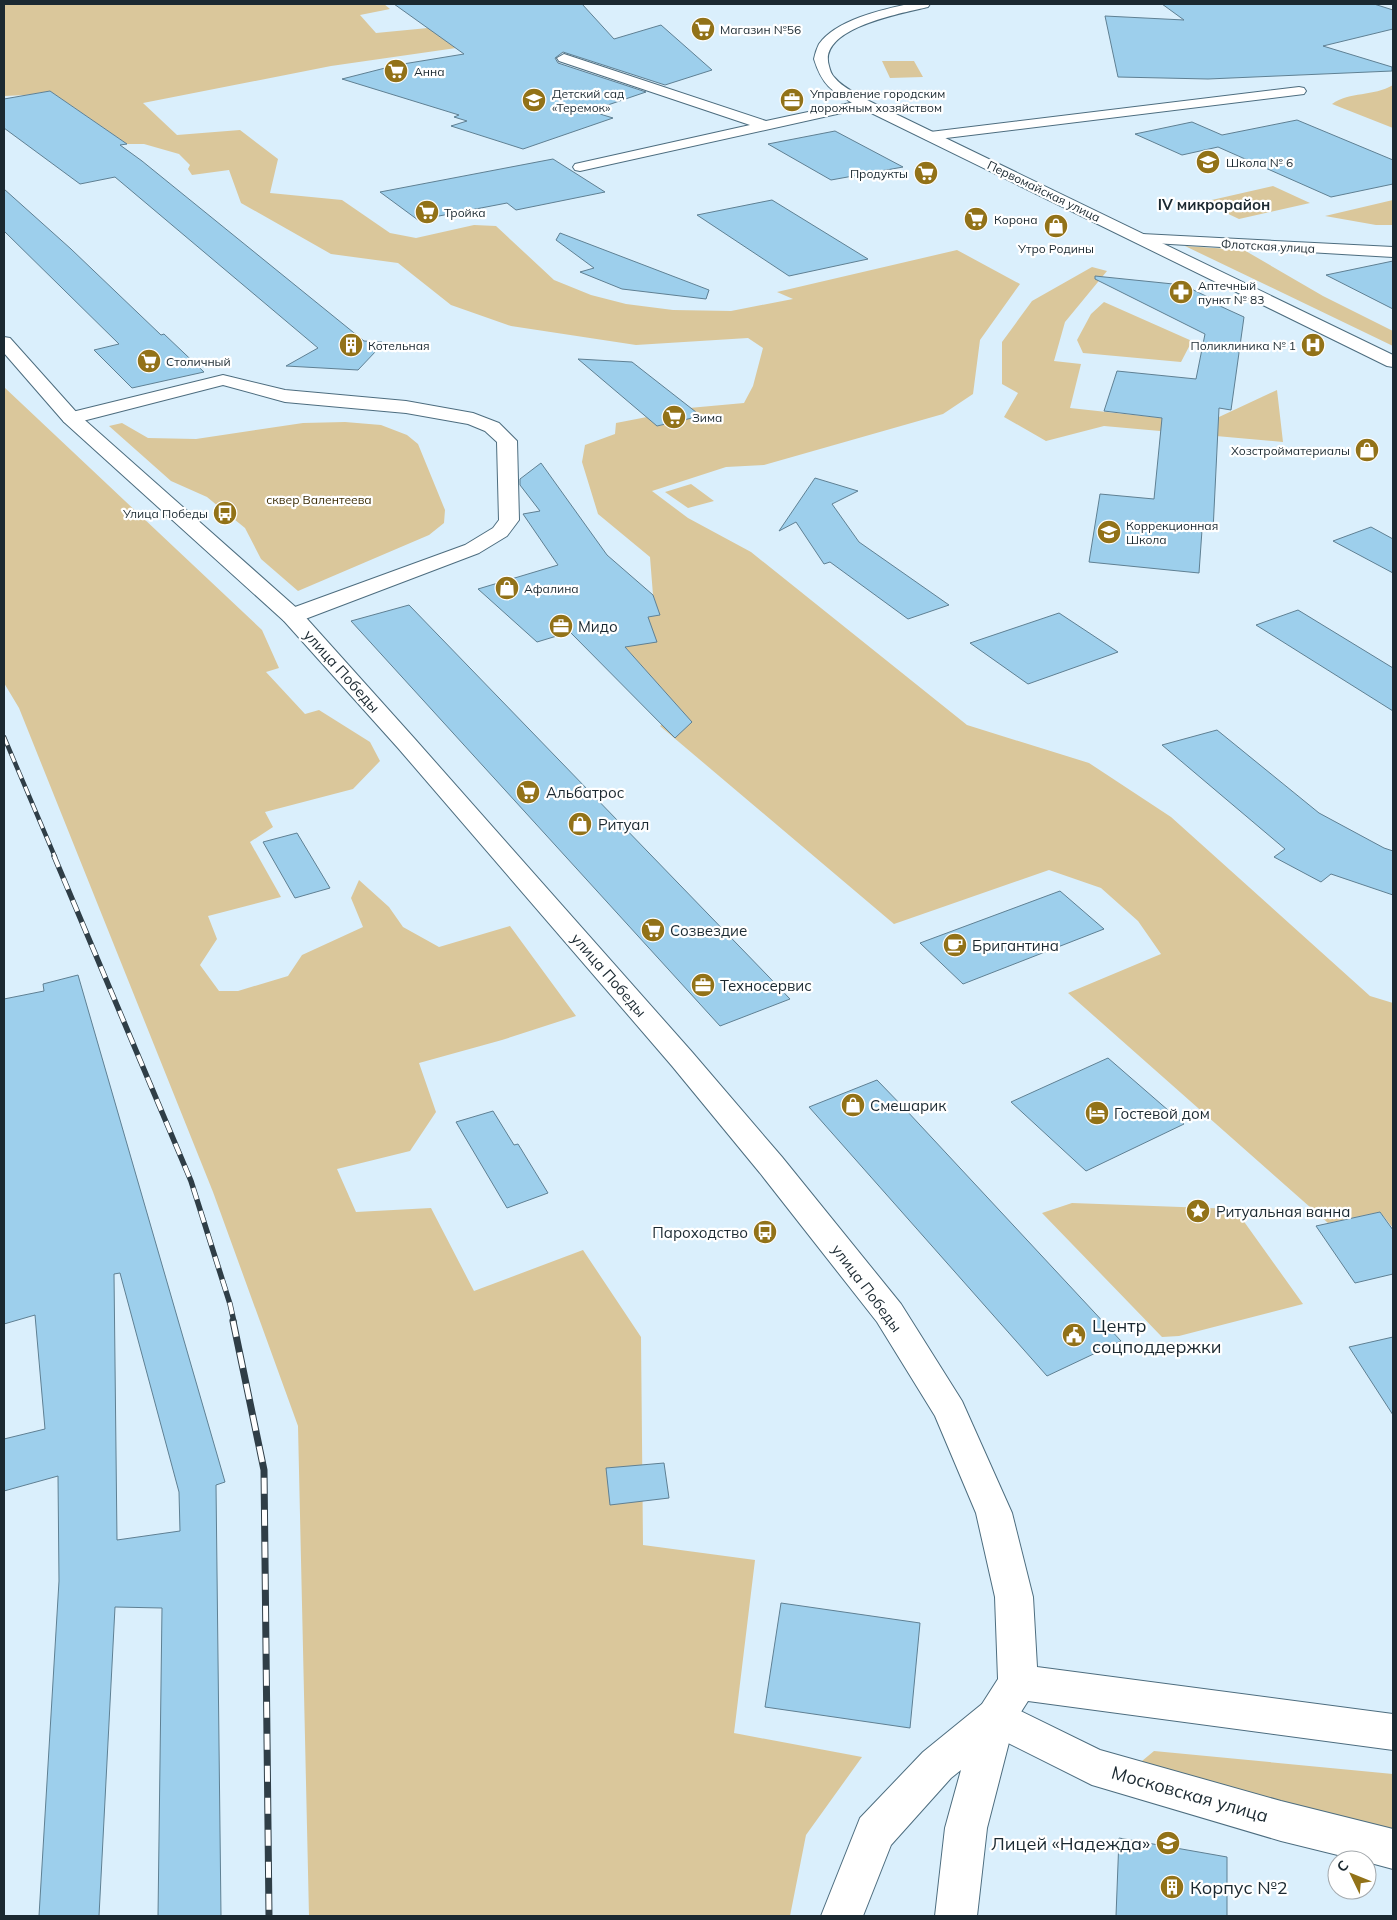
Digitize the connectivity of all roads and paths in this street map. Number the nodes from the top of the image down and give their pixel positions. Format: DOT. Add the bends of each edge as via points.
graph roads {
  1 [pos="924,4"];
  2 [pos="564,58"];
  3 [pos="1299,91"];
  4 [pos="864,104"];
  5 [pos="765,125"];
  6 [pos="930,136"];
  7 [pos="580,167"];
  8 [pos="1142,239"];
  9 [pos="1393,252"];
  10 [pos="4,342"];
  11 [pos="1393,362"];
  12 [pos="71,418"];
  13 [pos="292,616"];
  14 [pos="1018,1682"];
  15 [pos="996,1718"];
  16 [pos="1393,1732"];
  17 [pos="1393,1849"];
  18 [pos="842,1916"];
  19 [pos="956,1916"];
  1 -- 4 [label="street, Первомайская улица" via="870,17 842,29 827,43 820,58 824,73 839,88"];
  2 -- 5 [label="street"];
  3 -- 6 [label="street"];
  4 -- 5 [label="street"];
  4 -- 6 [label="street, Первомайская улица"];
  5 -- 7 [label="street"];
  6 -- 8 [label="street, Первомайская улица"];
  8 -- 9 [label="street, Флотская улица"];
  8 -- 11 [label="street, Первомайская улица"];
  10 -- 12 [label="street, улица Победы"];
  12 -- 13 [label="street, улица Победы"];
  12 -- 13 [label="street" via="223,380 285,396 406,407 473,420 492,428 507,441 509,520 500,532 472,549"];
  13 -- 14 [label="street, улица Победы" via="406,742 772,1164 889,1313 950,1411 994,1513 1014,1597"];
  14 -- 15 [label="street"];
  14 -- 16 [label="street"];
  15 -- 17 [label="street, Московская улица" via="1092,1766 1281,1821"];
  15 -- 18 [label="street" via="937,1765 875,1832"];
  15 -- 19 [label="street" via="966,1828"];
}
